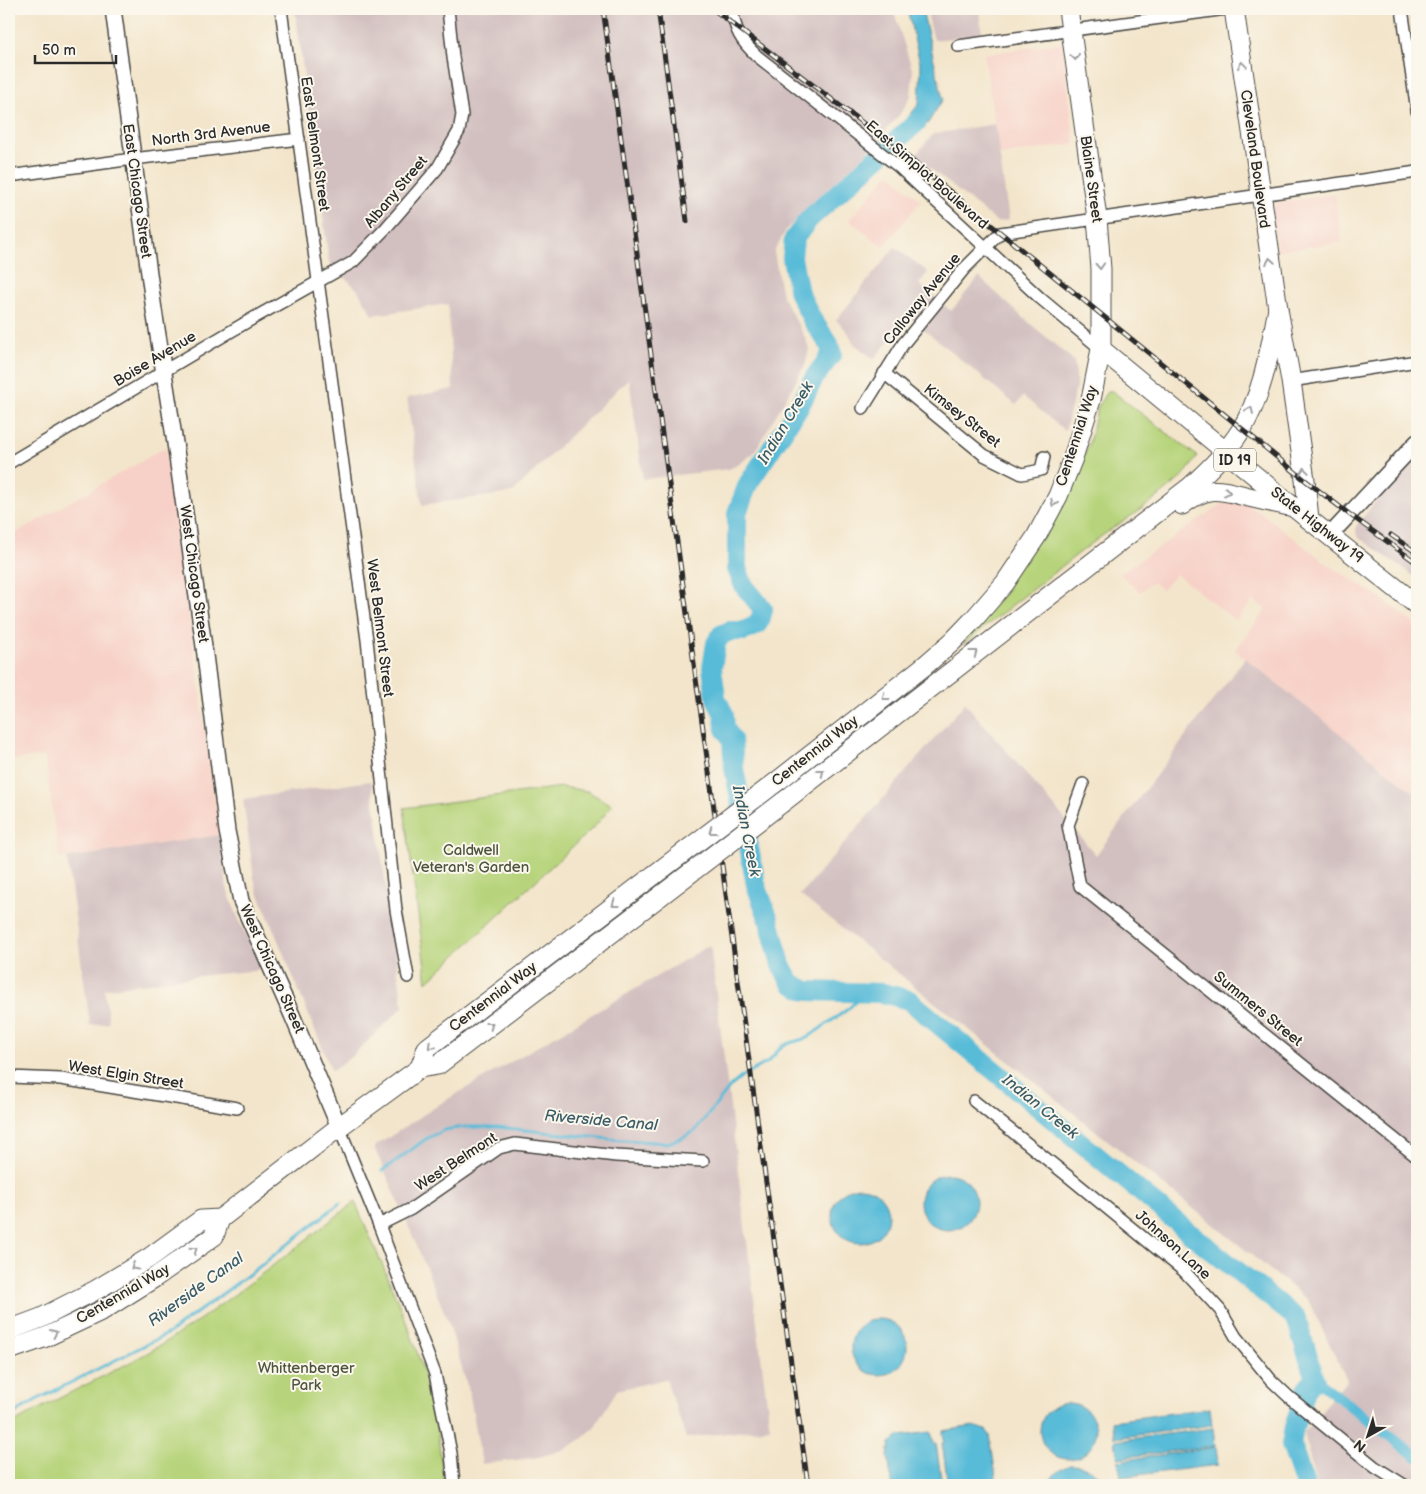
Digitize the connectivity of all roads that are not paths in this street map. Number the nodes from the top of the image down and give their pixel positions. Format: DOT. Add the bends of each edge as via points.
graph roads {
  1 [pos="113,9"];
  2 [pos="281,9"];
  3 [pos="448,9"];
  4 [pos="732,9"];
  5 [pos="1068,9"];
  6 [pos="1226,9"];
  7 [pos="1234,9"];
  8 [pos="1402,9"];
  9 [pos="1071,31"];
  10 [pos="958,46"];
  11 [pos="1417,111"];
  12 [pos="299,139"];
  13 [pos="133,159"];
  14 [pos="1417,172"];
  15 [pos="9,176"];
  16 [pos="1260,195"];
  17 [pos="1097,218"];
  18 [pos="985,246"];
  19 [pos="318,283"];
  20 [pos="1278,309"];
  21 [pos="1101,350"];
  22 [pos="1417,361"];
  23 [pos="164,372"];
  24 [pos="884,373"];
  25 [pos="1291,381"];
  26 [pos="863,408"];
  27 [pos="1417,442"];
  28 [pos="1225,452"];
  29 [pos="1044,457"];
  30 [pos="9,463"];
  31 [pos="1292,506"];
  32 [pos="1309,519"];
  33 [pos="1330,535"];
  34 [pos="1417,604"];
  35 [pos="1011,624"];
  36 [pos="1083,784"];
  37 [pos="408,977"];
  38 [pos="420,1068"];
  39 [pos="9,1077"];
  40 [pos="974,1101"];
  41 [pos="237,1108"];
  42 [pos="339,1127"];
  43 [pos="1417,1157"];
  44 [pos="703,1161"];
  45 [pos="220,1219"];
  46 [pos="379,1225"];
  47 [pos="9,1330"];
  48 [pos="9,1350"];
  49 [pos="454,1485"];
  50 [pos="1404,1485"];
  1 -- 13 [label="street, East Chicago Street"];
  2 -- 12 [label="street, East Belmont Street"];
  3 -- 19 [label="street, Albany Street" via="462,114 459,131 437,169 385,229 353,262"];
  4 -- 18 [label="street, East Simplot Boulevard" via="734,25 743,43 899,167"];
  5 -- 9 [label="main road, Blaine Street"];
  6 -- 9 [label="street"];
  16 -- 7 [label="main road, Cleveland Boulevard, one-way"];
  8 -- 11 [label="street"];
  9 -- 10 [label="street"];
  9 -- 17 [label="main road, Blaine Street, one-way"];
  12 -- 13 [label="street, North 3rd Avenue"];
  12 -- 19 [label="street, East Belmont Street"];
  13 -- 15 [label="street, North 3rd Avenue"];
  13 -- 23 [label="street, East Chicago Street"];
  14 -- 16 [label="street, Calloway Avenue"];
  16 -- 17 [label="street, Calloway Avenue"];
  20 -- 16 [label="main road, Cleveland Boulevard, one-way"];
  17 -- 18 [label="street, Calloway Avenue" via="1000,233"];
  17 -- 21 [label="main road, Blaine Street, one-way"];
  18 -- 21 [label="street, East Simplot Boulevard"];
  18 -- 24 [label="street, Calloway Avenue" via="903,344"];
  19 -- 23 [label="street, Boise Avenue"];
  19 -- 37 [label="street, West Belmont Street" via="367,640 396,910"];
  20 -- 25 [label="main road, Cleveland Boulevard"];
  28 -- 20 [label="main road, Centennial Way, one-way" via="1242,429 1258,392"];
  21 -- 28 [label="main road, State Highway 19 / ID 19"];
  21 -- 38 [label="main road, Centennial Way, one-way, bridge" via="1091,400 1058,496 1036,537 1005,583 952,642 779,780 427,1048"];
  22 -- 25 [label="street"];
  23 -- 30 [label="street, Boise Avenue"];
  23 -- 42 [label="street, West Chicago Street" via="227,831 241,901"];
  24 -- 26 [label="street, Calloway Avenue"];
  24 -- 29 [label="street, Kimsey Street" via="984,455 1022,474 1041,470"];
  32 -- 25 [label="main road, Cleveland Boulevard, one-way"];
  27 -- 33 [label="street"];
  28 -- 31 [label="main road, State Highway 19 / ID 19"];
  28 -- 35 [label="main road, Centennial Way" via="1190,487"];
  31 -- 32 [label="main road, State Highway 19 / ID 19"];
  35 -- 31 [label="main road, one-way" via="1039,614 1190,498 1204,492 1228,491"];
  32 -- 33 [label="main road, State Highway 19 / ID 19"];
  33 -- 34 [label="main road, State Highway 19 / ID 19"];
  38 -- 35 [label="main road, Centennial Way, one-way, bridge" via="438,1065"];
  36 -- 43 [label="street, Summers Street" via="1068,825 1080,886"];
  38 -- 42 [label="main road, Centennial Way"];
  39 -- 41 [label="street, West Elgin Street" via="60,1079"];
  40 -- 50 [label="street, Johnson Lane" via="1184,1271 1220,1310 1236,1337 1271,1380 1375,1467"];
  42 -- 45 [label="main road, Centennial Way"];
  42 -- 46 [label="street, West Chicago Street"];
  44 -- 46 [label="street, West Belmont" via="616,1156 515,1144 500,1148 411,1210"];
  45 -- 47 [label="main road, Centennial Way, one-way" via="201,1220 96,1290"];
  48 -- 45 [label="main road, Centennial Way, one-way" via="46,1337 103,1310 214,1236"];
  46 -- 49 [label="street, West Chicago Street" via="435,1374"];
}
